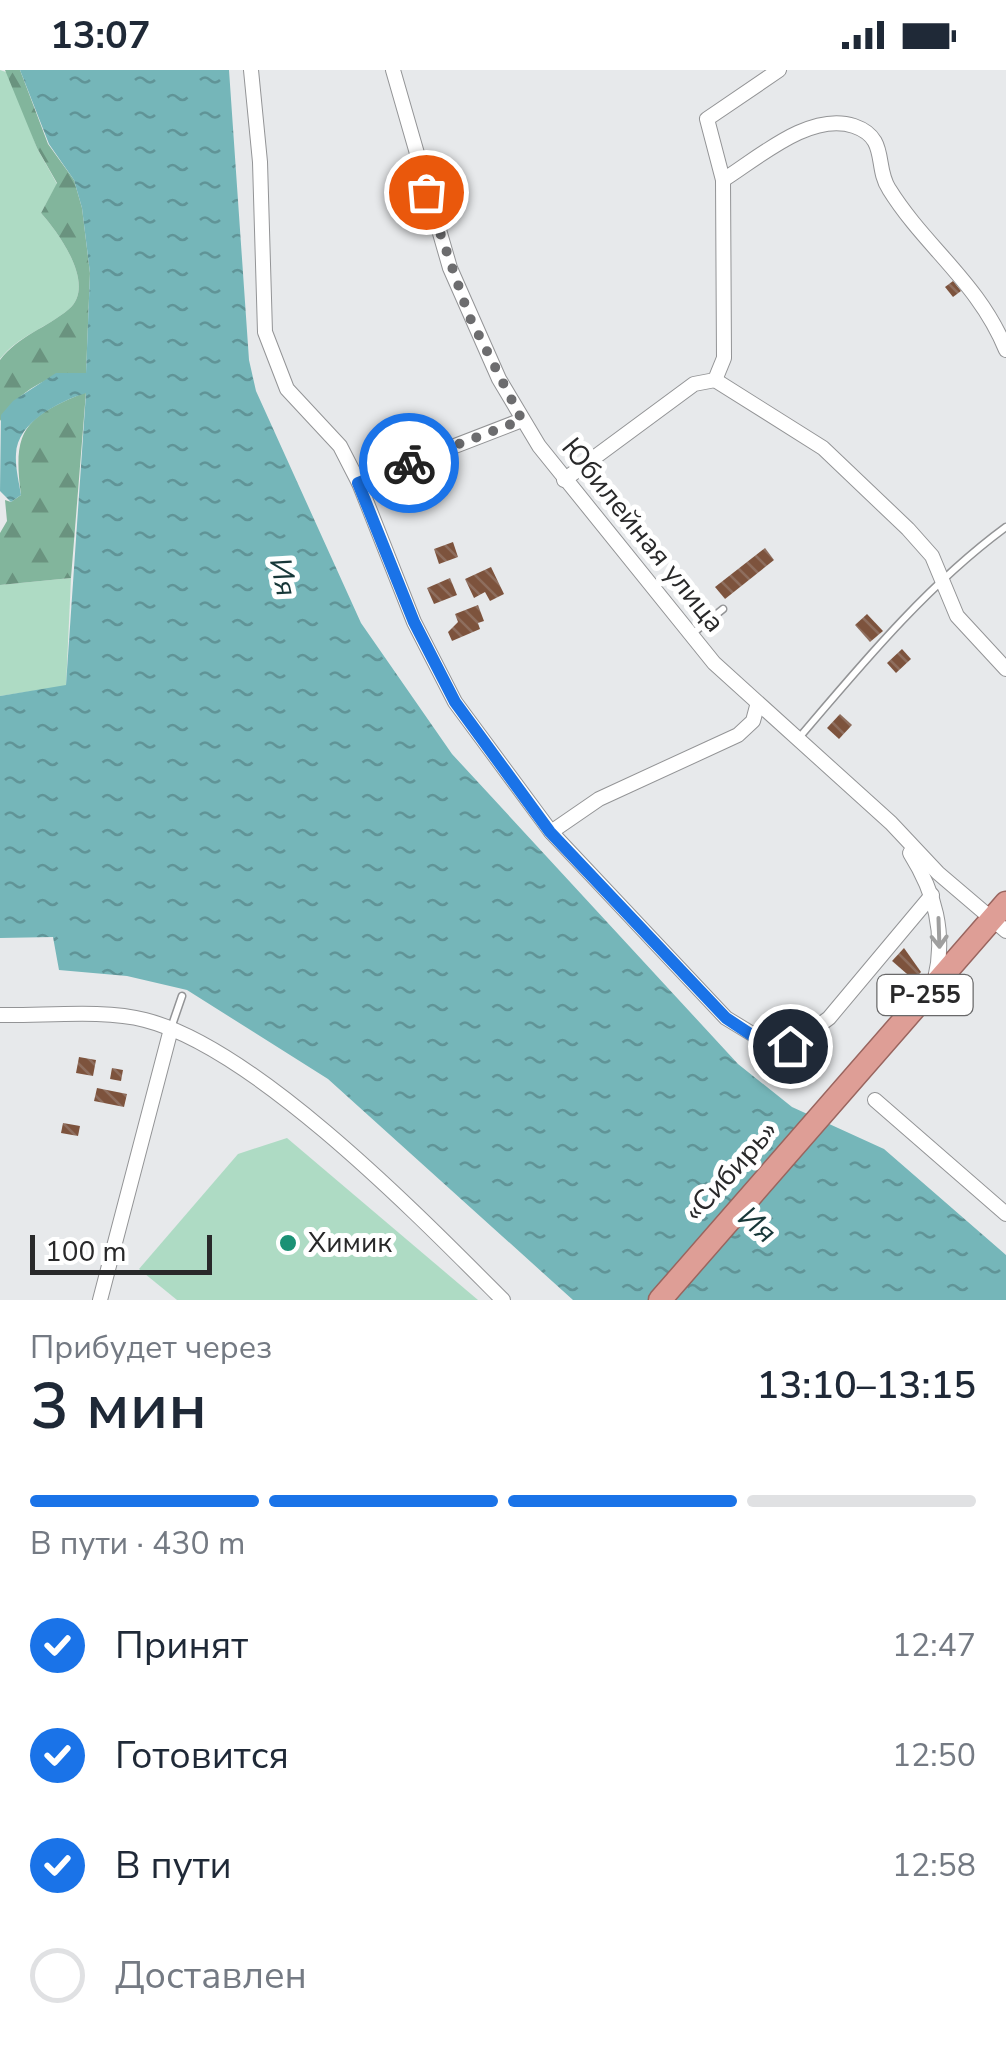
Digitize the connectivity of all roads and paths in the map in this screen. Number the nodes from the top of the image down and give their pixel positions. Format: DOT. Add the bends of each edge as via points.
graph roads {
  1 [pos="252,70"];
  2 [pos="393,70"];
  3 [pos="779,70"];
  4 [pos="723,180"];
  5 [pos="1006,350"];
  6 [pos="715,380"];
  7 [pos="522,420"];
  8 [pos="564,480"];
  9 [pos="358,483"];
  10 [pos="1006,528"];
  11 [pos="943,582"];
  12 [pos="723,609"];
  13 [pos="691,635"];
  14 [pos="1006,669"];
  15 [pos="757,706"];
  16 [pos="797,740"];
  17 [pos="891,822"];
  18 [pos="550,832"];
  19 [pos="932,895"];
  20 [pos="1001,917"];
  21 [pos="933,986"];
  22 [pos="182,996"];
  23 [pos="0,1015"];
  24 [pos="171,1029"];
  25 [pos="875,1100"];
  26 [pos="1006,1214"];
  27 [pos="100,1300"];
  28 [pos="503,1300"];
  29 [pos="660,1300"];
  1 -- 9 [label="street" via="265,332 287,389 340,446"];
  2 -- 7 [label="street, Юбилейная улица" via="450,268"];
  3 -- 4 [label="street" via="707,119"];
  4 -- 5 [label="street" via="805,129 852,125 866,133 879,145 887,186 991,312"];
  4 -- 6 [label="street" via="724,358"];
  6 -- 8 [label="street" via="694,384"];
  6 -- 11 [label="street" via="838,460 926,548"];
  7 -- 8 [label="street, Юбилейная улица"];
  7 -- 9 [label="street"];
  8 -- 13 [label="street, Юбилейная улица"];
  9 -- 18 [label="street" via="414,622 455,702"];
  10 -- 11 [label="lane"];
  11 -- 14 [label="street" via="957,616"];
  11 -- 16 [label="lane"];
  12 -- 13 [label="lane"];
  13 -- 15 [label="street, Юбилейная улица"];
  15 -- 16 [label="street, Юбилейная улица"];
  15 -- 18 [label="street" via="754,721 738,735 599,799"];
  16 -- 17 [label="street, Юбилейная улица"];
  17 -- 19 [label="street"];
  17 -- 20 [label="street, Юбилейная улица" via="938,873"];
  18 -- 19 [label="street" via="726,1018 772,1046 790,1046 829,1018"];
  19 -- 21 [label="street, one-way" via="940,936"];
  20 -- 21 [label="highway, «Сибирь» / Р-255"];
  21 -- 29 [label="highway, «Сибирь» / Р-255"];
  22 -- 24 [label="lane"];
  23 -- 24 [label="street" via="142,1019"];
  24 -- 27 [label="street"];
  24 -- 28 [label="street" via="288,1102"];
  25 -- 26 [label="street"];
}
